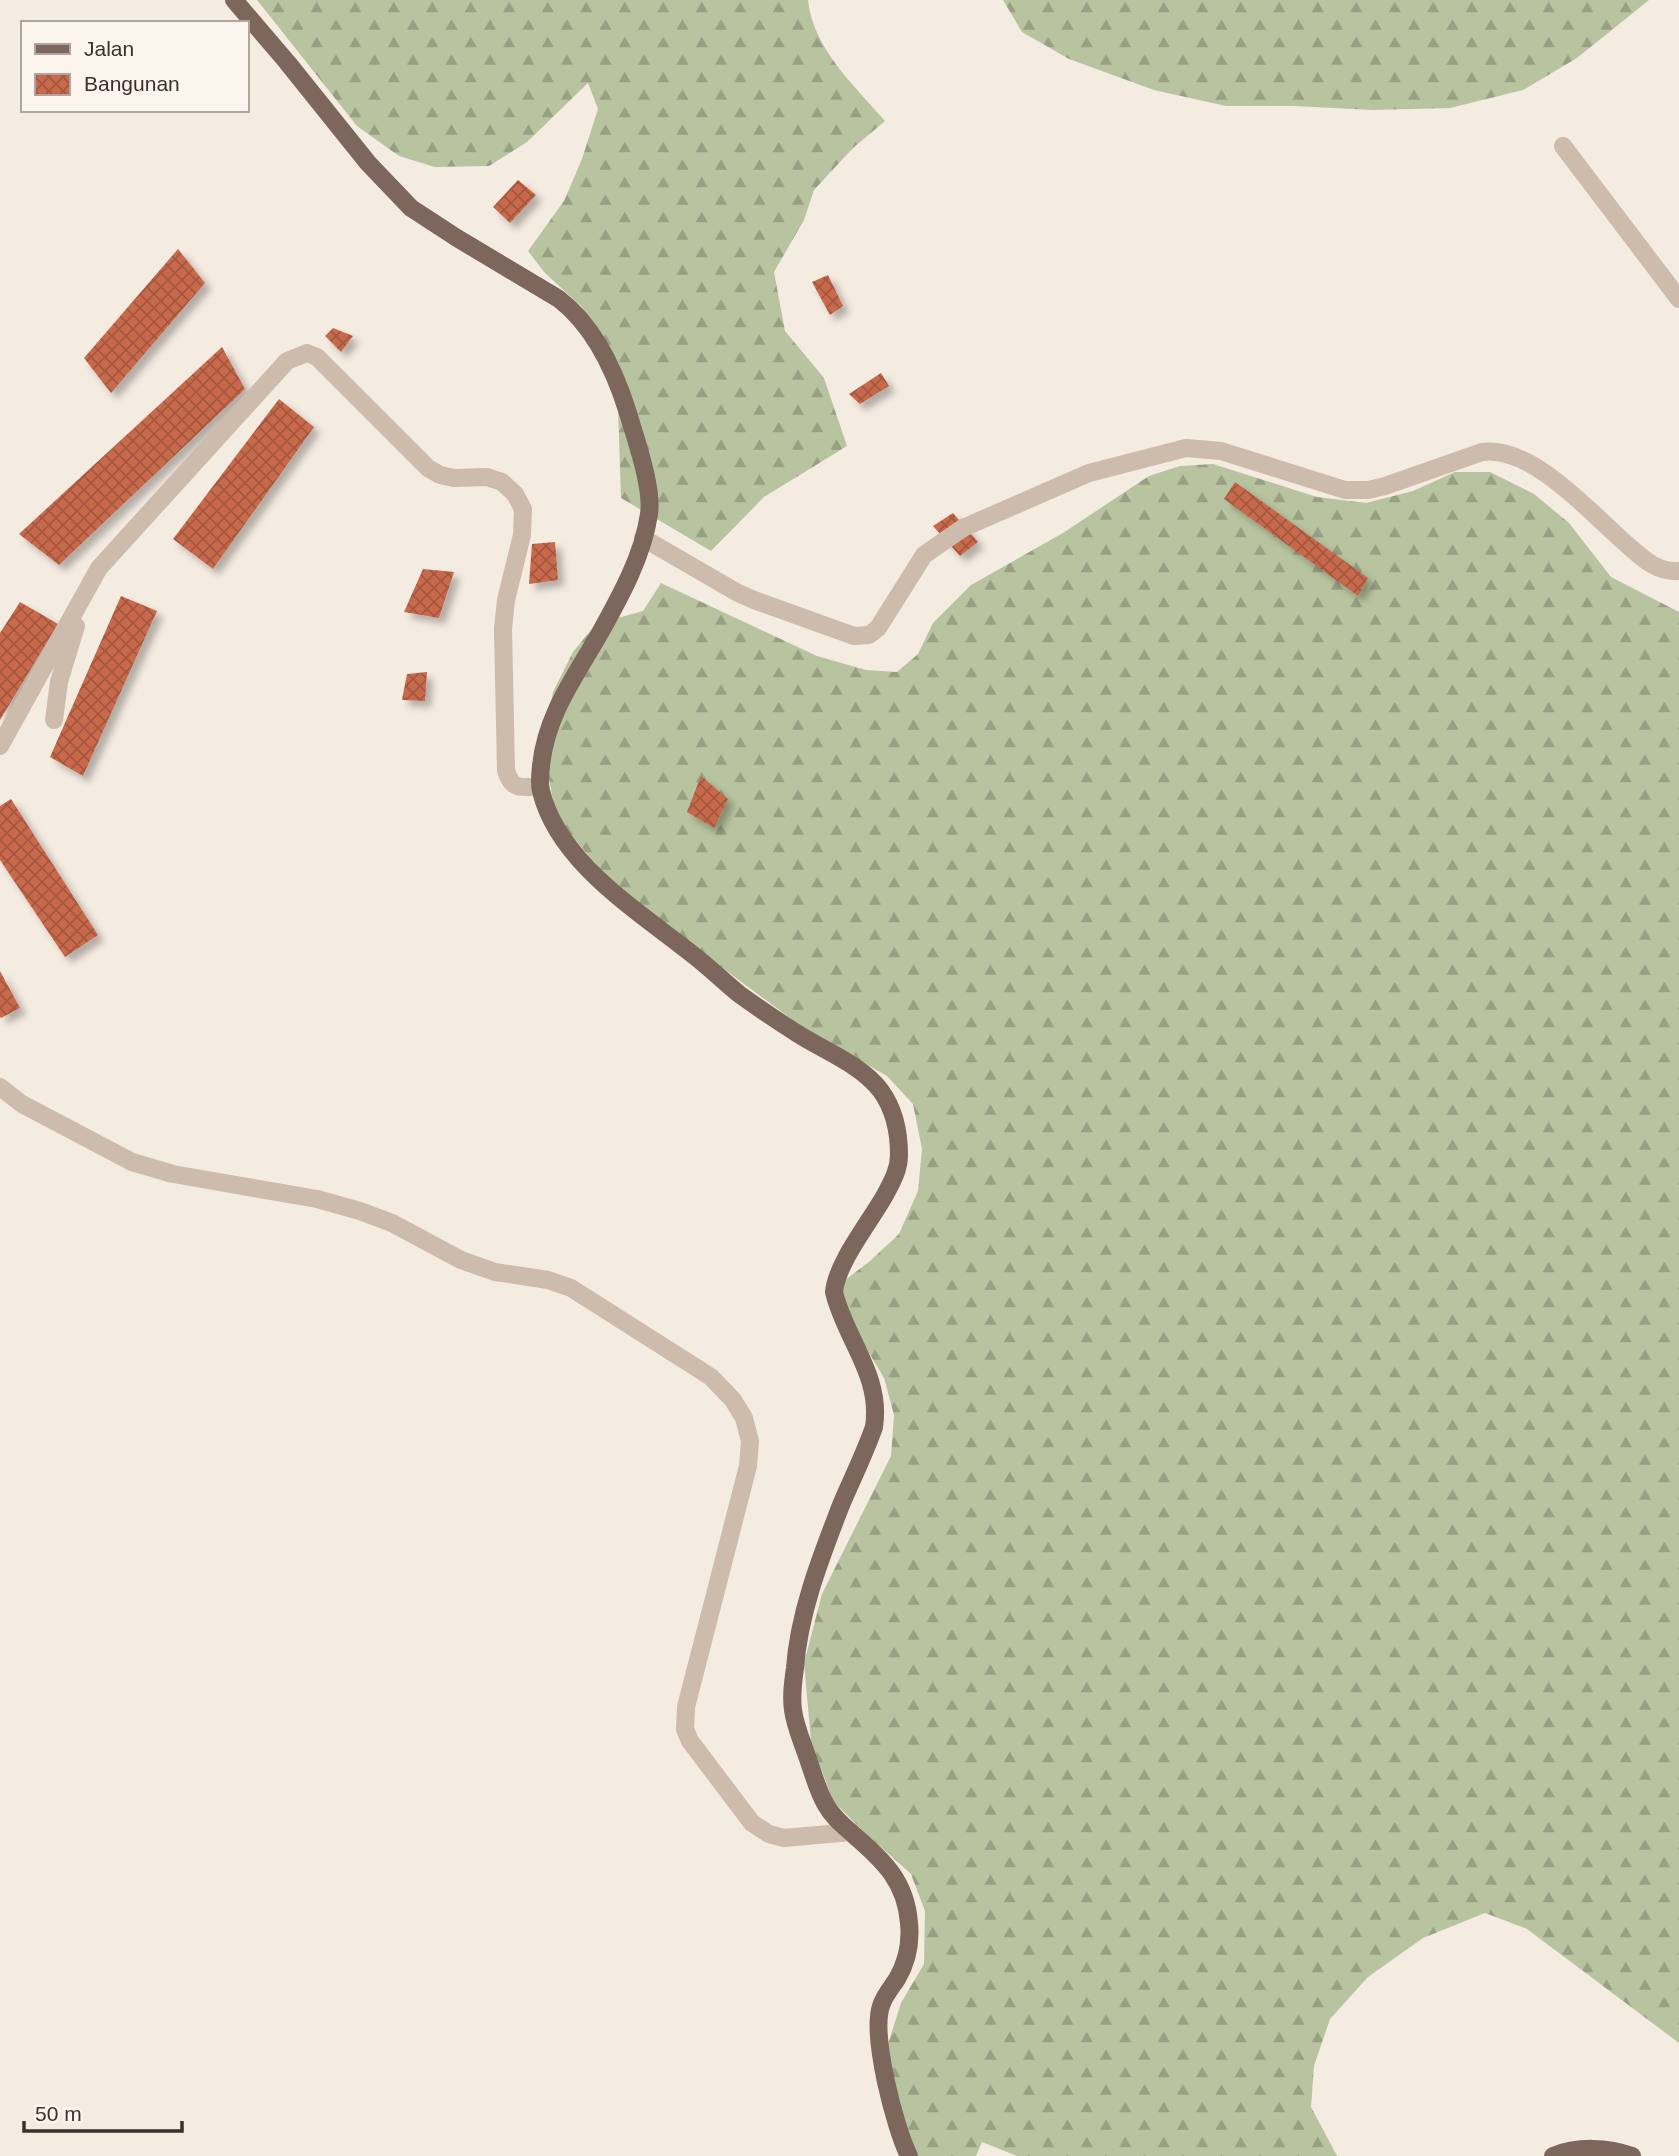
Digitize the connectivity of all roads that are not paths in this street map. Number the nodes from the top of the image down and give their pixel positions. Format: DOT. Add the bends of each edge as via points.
graph roads {
  1 [pos="234,0"];
  2 [pos="1563,146"];
  3 [pos="1679,299"];
  4 [pos="643,538"];
  5 [pos="99,568"];
  6 [pos="1679,571"];
  7 [pos="54,720"];
  8 [pos="0,746"];
  9 [pos="539,786"];
  10 [pos="0,1087"];
  11 [pos="851,1832"];
  12 [pos="909,2156"];
  13 [pos="1553,2156"];
  14 [pos="1632,2156"];
  1 -- 4 [label="main road" via="368,163 411,208 559,299 581,320 620,387 649,486"];
  2 -- 3 [label="street"];
  4 -- 6 [label="street" via="738,593 839,632 862,636 877,628 924,555 963,528 1089,473 1174,450 1202,448 1345,490 1368,490 1492,451 1544,471 1643,558 1662,569"];
  4 -- 9 [label="main road" via="620,594 550,722"];
  5 -- 7 [label="street" via="67,653"];
  5 -- 8 [label="street"];
  5 -- 9 [label="street" via="287,361 307,354 317,357 428,468 454,478 487,477 502,482 523,509 503,629 506,770 513,785"];
  9 -- 11 [label="main road" via="556,829 588,869 739,994 864,1075 879,1088 893,1114 897,1169 841,1269 834,1292 868,1371 875,1396 874,1427 822,1556 803,1617 792,1698 819,1791 832,1814"];
  10 -- 11 [label="street" via="22,1104 132,1161 173,1174 360,1211 461,1260 571,1288 711,1377 744,1418 750,1441 748,1466 685,1707 685,1729 752,1823 769,1834 784,1838"];
  11 -- 12 [label="main road" via="891,1871 901,1887 909,1920 907,1955 880,2008 879,2029 882,2059"];
  13 -- 14 [label="main road" via="1567,2150"];
}
